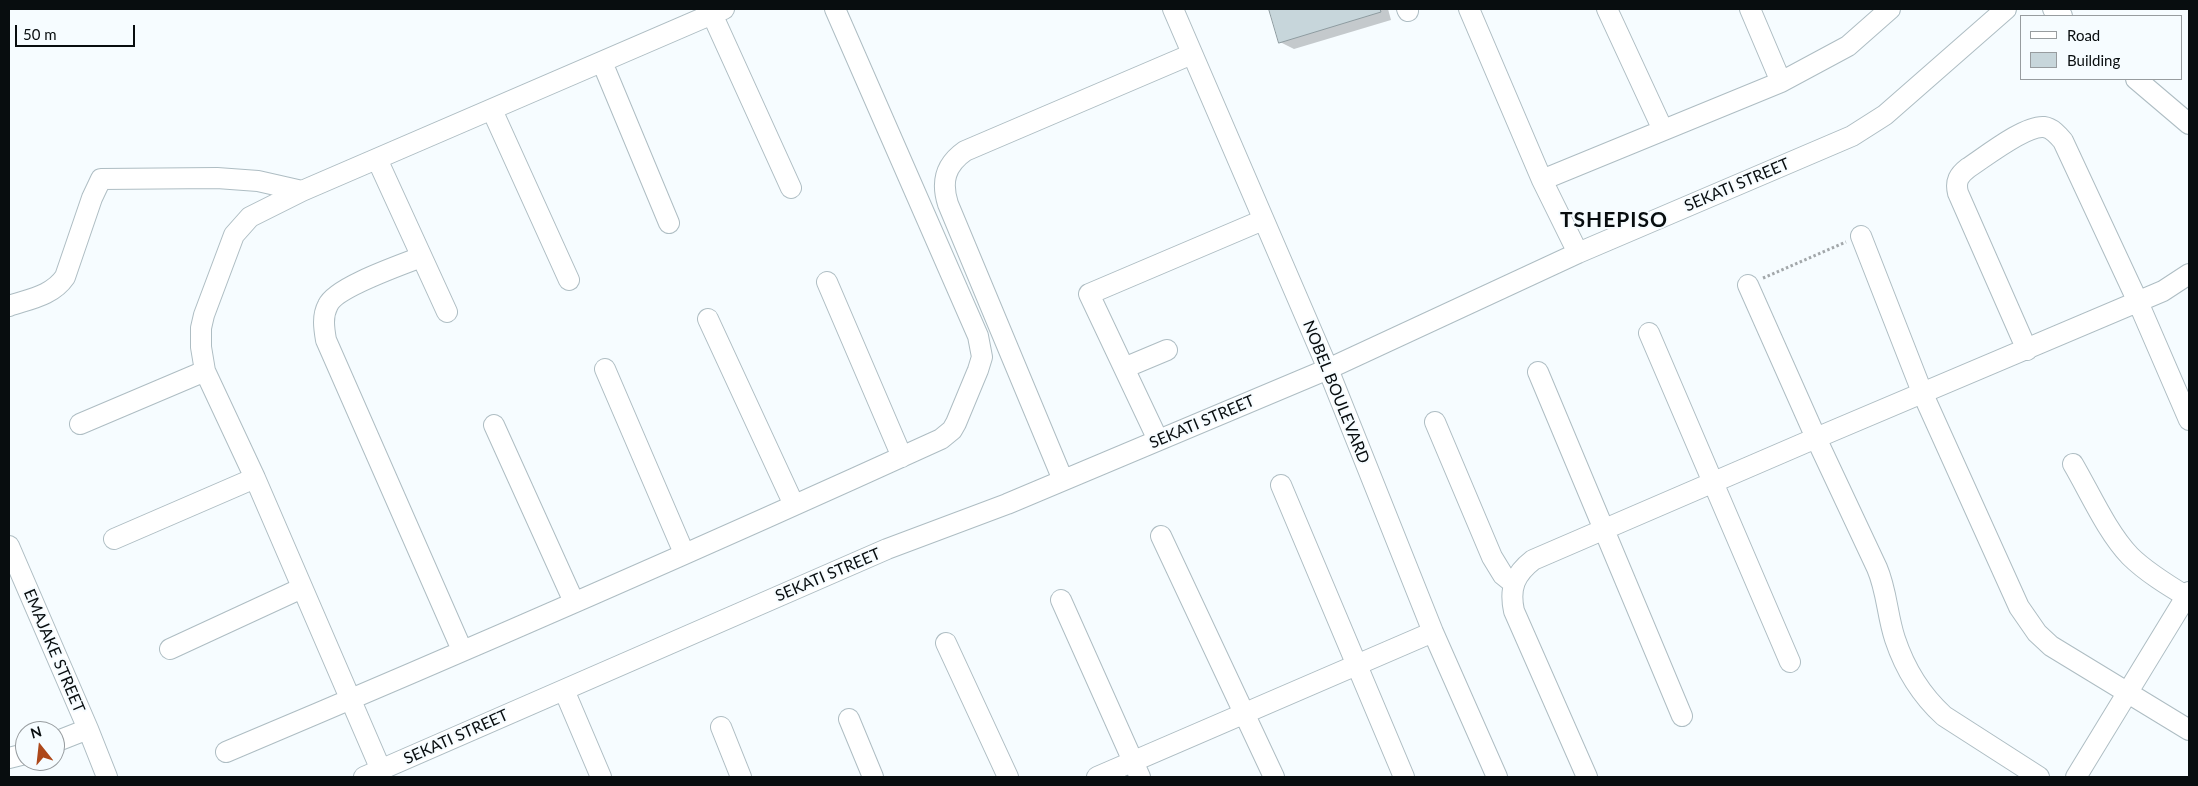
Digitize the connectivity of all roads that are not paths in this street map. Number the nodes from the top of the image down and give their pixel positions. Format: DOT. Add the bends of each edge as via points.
graph roads {
  1 [pos="835,9"];
  2 [pos="1173,9"];
  3 [pos="1469,9"];
  4 [pos="1607,9"];
  5 [pos="1750,9"];
  6 [pos="1890,9"];
  7 [pos="2006,9"];
  8 [pos="718,11"];
  9 [pos="1192,54"];
  10 [pos="602,62"];
  11 [pos="2137,80"];
  12 [pos="1781,82"];
  13 [pos="492,110"];
  14 [pos="2189,124"];
  15 [pos="1663,130"];
  16 [pos="377,159"];
  17 [pos="1542,180"];
  18 [pos="791,188"];
  19 [pos="302,191"];
  20 [pos="1263,220"];
  21 [pos="669,223"];
  22 [pos="1861,236"];
  23 [pos="1578,253"];
  24 [pos="421,257"];
  25 [pos="2189,274"];
  26 [pos="569,280"];
  27 [pos="827,282"];
  28 [pos="1748,284"];
  29 [pos="2138,302"];
  30 [pos="9,306"];
  31 [pos="447,312"];
  32 [pos="708,319"];
  33 [pos="1649,333"];
  34 [pos="1167,350"];
  35 [pos="2026,350"];
  36 [pos="1124,368"];
  37 [pos="605,369"];
  38 [pos="1328,369"];
  39 [pos="205,371"];
  40 [pos="1538,372"];
  41 [pos="1922,392"];
  42 [pos="2189,420"];
  43 [pos="1435,422"];
  44 [pos="80,424"];
  45 [pos="494,425"];
  46 [pos="1816,438"];
  47 [pos="1158,440"];
  48 [pos="902,457"];
  49 [pos="2073,464"];
  50 [pos="255,478"];
  51 [pos="1063,480"];
  52 [pos="1712,484"];
  53 [pos="1282,485"];
  54 [pos="794,506"];
  55 [pos="1605,529"];
  56 [pos="1161,536"];
  57 [pos="114,539"];
  58 [pos="9,546"];
  59 [pos="684,553"];
  60 [pos="1513,583"];
  61 [pos="302,588"];
  62 [pos="2188,595"];
  63 [pos="1061,600"];
  64 [pos="574,602"];
  65 [pos="1433,632"];
  66 [pos="946,643"];
  67 [pos="170,649"];
  68 [pos="462,650"];
  69 [pos="1790,662"];
  70 [pos="1356,666"];
  71 [pos="564,690"];
  72 [pos="2127,693"];
  73 [pos="351,699"];
  74 [pos="1244,712"];
  75 [pos="1682,716"];
  76 [pos="849,719"];
  77 [pos="721,727"];
  78 [pos="88,729"];
  79 [pos="2189,730"];
  80 [pos="65,738"];
  81 [pos="226,752"];
  82 [pos="1137,769"];
  83 [pos="372,774"];
  84 [pos="107,777"];
  85 [pos="601,777"];
  86 [pos="741,777"];
  87 [pos="873,777"];
  88 [pos="1008,777"];
  89 [pos="1097,777"];
  90 [pos="1274,777"];
  91 [pos="1404,777"];
  92 [pos="1497,777"];
  93 [pos="1587,777"];
  94 [pos="2039,777"];
  95 [pos="2076,777"];
  1 -- 48 [label="street" via="978,336 982,357 952,430 941,439"];
  2 -- 9 [label="street, NOBEL BOULEVARD"];
  3 -- 17 [label="street"];
  4 -- 15 [label="street"];
  5 -- 12 [label="street"];
  6 -- 12 [label="street" via="1848,46"];
  7 -- 23 [label="street, SEKATI STREET" via="1870,126"];
  8 -- 10 [label="street"];
  8 -- 18 [label="street"];
  9 -- 20 [label="street, NOBEL BOULEVARD"];
  9 -- 51 [label="street" via="965,151 947,168 944,190 948,204"];
  10 -- 13 [label="street"];
  10 -- 21 [label="street"];
  11 -- 14 [label="street"];
  12 -- 15 [label="street"];
  13 -- 16 [label="street"];
  13 -- 26 [label="street"];
  15 -- 17 [label="street"];
  16 -- 19 [label="street"];
  16 -- 24 [label="street"];
  17 -- 23 [label="street"];
  19 -- 30 [label="street" via="258,180 101,179 65,277 51,292"];
  19 -- 39 [label="street" via="250,217 234,235 201,328"];
  20 -- 36 [label="street" via="1090,294"];
  20 -- 38 [label="street, NOBEL BOULEVARD"];
  22 -- 41 [label="street"];
  23 -- 38 [label="street, SEKATI STREET"];
  24 -- 31 [label="street"];
  24 -- 68 [label="street" via="333,296 324,315 324,327 326,340"];
  25 -- 29 [label="street" via="2164,291"];
  27 -- 48 [label="street"];
  28 -- 46 [label="street"];
  29 -- 35 [label="street"];
  29 -- 35 [label="street" via="2062,141 2050,129 2030,129 1968,168 1958,178 1956,186"];
  29 -- 42 [label="street"];
  32 -- 54 [label="street"];
  33 -- 52 [label="street"];
  34 -- 36 [label="street"];
  35 -- 41 [label="street"];
  36 -- 47 [label="street"];
  37 -- 59 [label="street"];
  38 -- 47 [label="street, SEKATI STREET"];
  38 -- 65 [label="street, NOBEL BOULEVARD"];
  39 -- 44 [label="street"];
  39 -- 50 [label="street"];
  40 -- 55 [label="street"];
  41 -- 46 [label="street"];
  41 -- 72 [label="street" via="2019,607 2037,633 2051,646"];
  43 -- 60 [label="street" via="1492,557 1503,575"];
  45 -- 64 [label="street"];
  46 -- 52 [label="street"];
  46 -- 94 [label="street" via="1884,584 1895,638 1916,684 1930,704 1944,716"];
  47 -- 51 [label="street, SEKATI STREET"];
  48 -- 54 [label="street"];
  49 -- 62 [label="street" via="2118,541 2130,555"];
  50 -- 57 [label="street"];
  50 -- 61 [label="street"];
  51 -- 71 [label="street, SEKATI STREET" via="888,549"];
  52 -- 55 [label="street"];
  52 -- 69 [label="street"];
  53 -- 70 [label="street"];
  54 -- 59 [label="street"];
  55 -- 60 [label="street" via="1533,560 1519,572"];
  55 -- 75 [label="street"];
  56 -- 74 [label="street"];
  58 -- 78 [label="street, EMAJAKE STREET"];
  59 -- 64 [label="street"];
  60 -- 93 [label="street" via="1514,611"];
  61 -- 67 [label="street"];
  61 -- 73 [label="street"];
  62 -- 72 [label="street"];
  63 -- 82 [label="street"];
  64 -- 68 [label="street"];
  65 -- 70 [label="street"];
  65 -- 92 [label="street, NOBEL BOULEVARD"];
  66 -- 88 [label="street"];
  68 -- 73 [label="street"];
  70 -- 74 [label="street"];
  70 -- 91 [label="street"];
  71 -- 83 [label="street, SEKATI STREET"];
  71 -- 85 [label="street"];
  72 -- 79 [label="street"];
  72 -- 95 [label="street"];
  73 -- 81 [label="street"];
  73 -- 83 [label="street"];
  74 -- 82 [label="street"];
  74 -- 90 [label="street"];
  76 -- 87 [label="street"];
  77 -- 86 [label="street"];
  78 -- 80 [label="street, EMAJAKE STREET"];
  78 -- 84 [label="street, EMAJAKE STREET"];
  82 -- 89 [label="street"];
}
